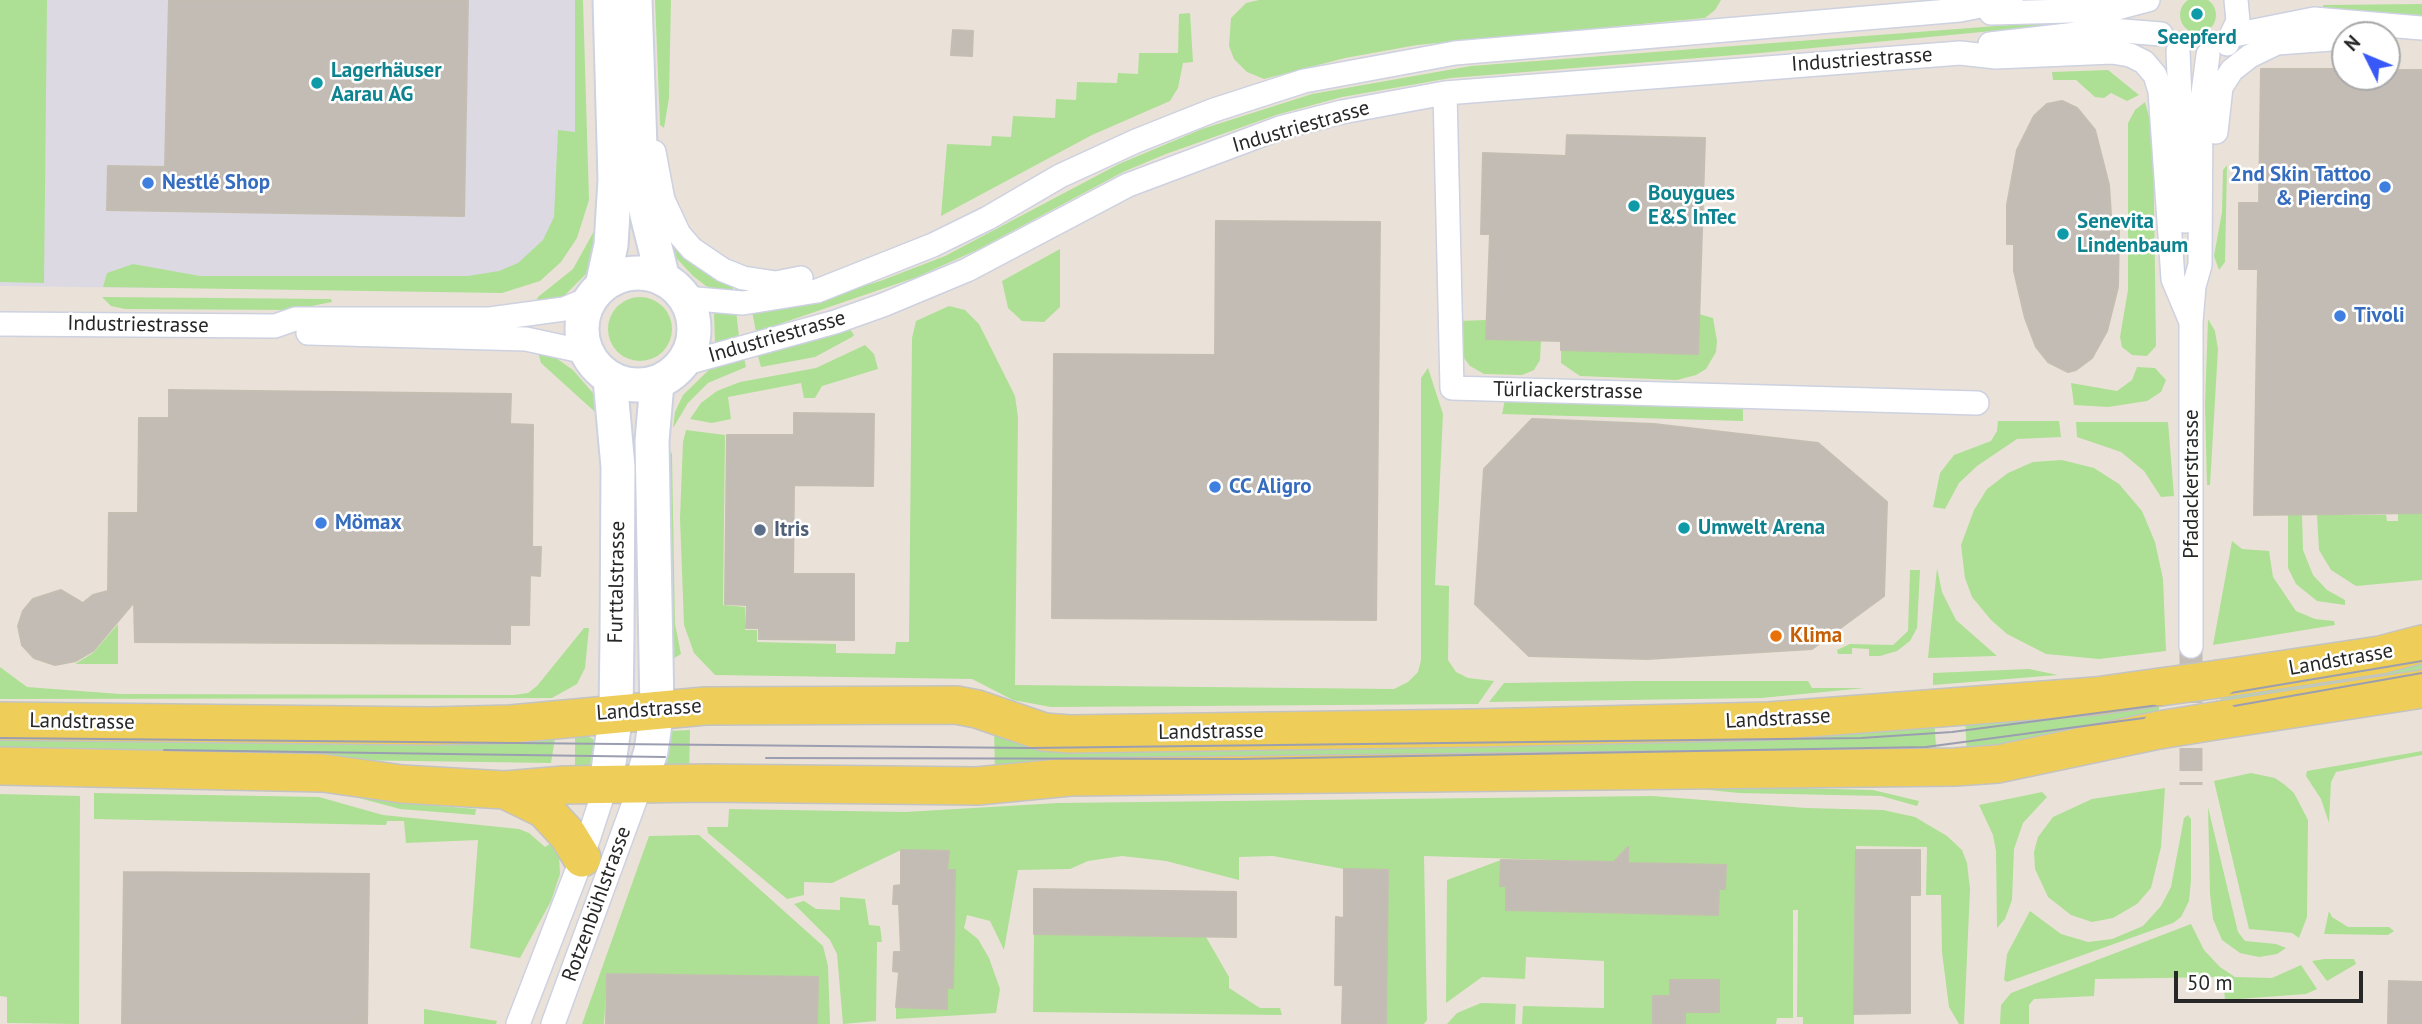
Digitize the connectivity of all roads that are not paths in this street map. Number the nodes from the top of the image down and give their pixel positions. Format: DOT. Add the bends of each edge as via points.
graph roads {
  1 [pos="610,0"];
  2 [pos="635,0"];
  3 [pos="2011,0"];
  4 [pos="2148,0"];
  5 [pos="2160,0"];
  6 [pos="2236,0"];
  7 [pos="1960,10"];
  8 [pos="2411,28"];
  9 [pos="2161,34"];
  10 [pos="2234,35"];
  11 [pos="2331,39"];
  12 [pos="2178,51"];
  13 [pos="1960,53"];
  14 [pos="2208,55"];
  15 [pos="2144,62"];
  16 [pos="1445,93"];
  17 [pos="874,269"];
  18 [pos="2197,276"];
  19 [pos="674,288"];
  20 [pos="597,292"];
  21 [pos="2191,322"];
  22 [pos="0,324"];
  23 [pos="275,326"];
  24 [pos="586,352"];
  25 [pos="670,373"];
  26 [pos="610,379"];
  27 [pos="1977,403"];
  28 [pos="2422,644"];
  29 [pos="2190,646"];
  30 [pos="2422,690"];
  31 [pos="657,710"];
  32 [pos="616,713"];
  33 [pos="0,721"];
  34 [pos="0,766"];
  35 [pos="623,785"];
  36 [pos="505,790"];
  37 [pos="582,858"];
  38 [pos="517,1024"];
  39 [pos="553,1024"];
  1 -- 20 [label="main road" via="615,180 611,245"];
  2 -- 17 [label="street, Industriestrasse" via="650,58 657,177 671,219 692,249 723,270 776,283"];
  2 -- 19 [label="main road" via="646,215"];
  3 -- 7 [label="street, Industriestrasse"];
  4 -- 7 [label="street, Industriestrasse" via="2110,10 2003,14"];
  5 -- 9 [label="street" via="2157,22"];
  6 -- 10 [label="street"];
  7 -- 17 [label="street, Industriestrasse" via="1455,53 1304,81 1136,141 1060,176 966,229"];
  8 -- 10 [label="street" via="2314,19"];
  9 -- 12 [label="street"];
  9 -- 13 [label="street, Industriestrasse" via="2111,30 1994,43"];
  10 -- 14 [label="street"];
  11 -- 18 [label="street, Pfadackerstrasse" via="2277,43 2232,70 2221,88 2214,214 2207,254"];
  12 -- 14 [label="street"];
  12 -- 18 [label="street, Pfadackerstrasse" via="2187,265"];
  13 -- 15 [label="street, Industriestrasse" via="1996,57 2112,52"];
  13 -- 16 [label="street, Industriestrasse"];
  14 -- 18 [label="street, Pfadackerstrasse" via="2201,108"];
  15 -- 21 [label="street, Pfadackerstrasse" via="2160,91 2173,279"];
  16 -- 25 [label="street, Industriestrasse" via="1342,111 1280,128 1128,185 967,270 883,305"];
  16 -- 27 [label="street, Türliackerstrasse" via="1452,388"];
  17 -- 19 [label="street, Industriestrasse" via="817,291 743,303"];
  18 -- 21 [label="street, Pfadackerstrasse"];
  19 -- 20 [label="main road" via="633,273"];
  19 -- 25 [label="main road" via="692,314 694,331 691,348"];
  20 -- 23 [label="street, Industriestrasse" via="564,309 490,319 295,318"];
  20 -- 24 [label="main road" via="584,313"];
  21 -- 29 [label="street, Pfadackerstrasse"];
  22 -- 23 [label="street, Industriestrasse"];
  23 -- 24 [label="street, Industriestrasse" via="291,332 526,340"];
  24 -- 26 [label="main road"];
  25 -- 26 [label="main road" via="641,386"];
  25 -- 31 [label="main road, Furttalstrasse" via="652,441"];
  26 -- 32 [label="main road, Furttalstrasse" via="618,467"];
  28 -- 31 [label="main road, Landstrasse, bridge" via="2380,655 2095,696 1769,721 1070,734 1044,732 956,705"];
  30 -- 35 [label="main road, Landstrasse, bridge" via="2159,730 1998,764 1955,767 1070,777 977,786"];
  31 -- 32 [label="main road, Landstrasse"];
  31 -- 35 [label="main road, Furttalstrasse" via="651,751"];
  32 -- 33 [label="main road, Landstrasse" via="511,724 431,726"];
  32 -- 35 [label="main road, Furttalstrasse"];
  34 -- 36 [label="main road, Landstrasse" via="317,773"];
  35 -- 36 [label="main road, Landstrasse"];
  35 -- 37 [label="street, Rotzenbühlstrasse"];
  35 -- 39 [label="street, Rotzenbühlstrasse"];
  36 -- 37 [label="main road" via="544,809"];
  37 -- 38 [label="street, Rotzenbühlstrasse"];
}
